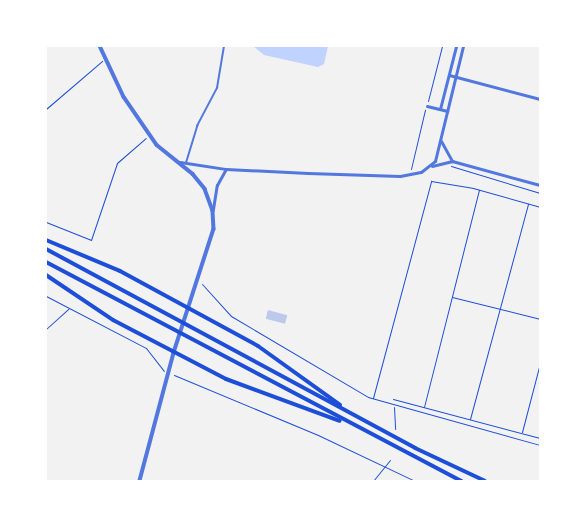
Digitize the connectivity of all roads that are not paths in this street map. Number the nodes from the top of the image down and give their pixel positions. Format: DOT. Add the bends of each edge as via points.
graph roads {
  1 [pos="100,46"];
  2 [pos="224,46"];
  3 [pos="456,46"];
  4 [pos="463,46"];
  5 [pos="449,75"];
  6 [pos="456,76"];
  7 [pos="540,99"];
  8 [pos="426,106"];
  9 [pos="440,109"];
  10 [pos="447,111"];
  11 [pos="440,140"];
  12 [pos="452,161"];
  13 [pos="180,162"];
  14 [pos="186,163"];
  15 [pos="429,168"];
  16 [pos="226,169"];
  17 [pos="540,185"];
  18 [pos="213,211"];
  19 [pos="46,240"];
  20 [pos="46,250"];
  21 [pos="46,262"];
  22 [pos="46,275"];
  23 [pos="188,307"];
  24 [pos="174,352"];
  25 [pos="348,412"];
  26 [pos="350,425"];
  27 [pos="140,481"];
  28 [pos="462,481"];
  29 [pos="485,481"];
  1 -- 13 [label="street" via="104,60 150,135"];
  2 -- 14 [label="lane" via="215,94 197,126"];
  3 -- 5 [label="street"];
  4 -- 6 [label="street"];
  5 -- 6 [label="street"];
  5 -- 9 [label="street"];
  6 -- 7 [label="street"];
  6 -- 10 [label="street"];
  8 -- 9 [label="street"];
  9 -- 10 [label="street"];
  10 -- 11 [label="street"];
  11 -- 12 [label="street"];
  11 -- 15 [label="street"];
  12 -- 15 [label="street"];
  12 -- 17 [label="street"];
  13 -- 14 [label="street"];
  13 -- 18 [label="street" via="205,189"];
  14 -- 16 [label="street"];
  15 -- 16 [label="street" via="400,176"];
  16 -- 18 [label="street" via="217,185"];
  18 -- 23 [label="street" via="214,229"];
  19 -- 23 [label="main road" via="120,271"];
  20 -- 25 [label="main road"];
  21 -- 26 [label="main road"];
  22 -- 24 [label="main road" via="113,320"];
  23 -- 24 [label="street"];
  23 -- 25 [label="main road" via="258,346"];
  24 -- 26 [label="main road" via="226,379"];
  24 -- 27 [label="street"];
  25 -- 29 [label="main road"];
  26 -- 28 [label="main road"];
}
